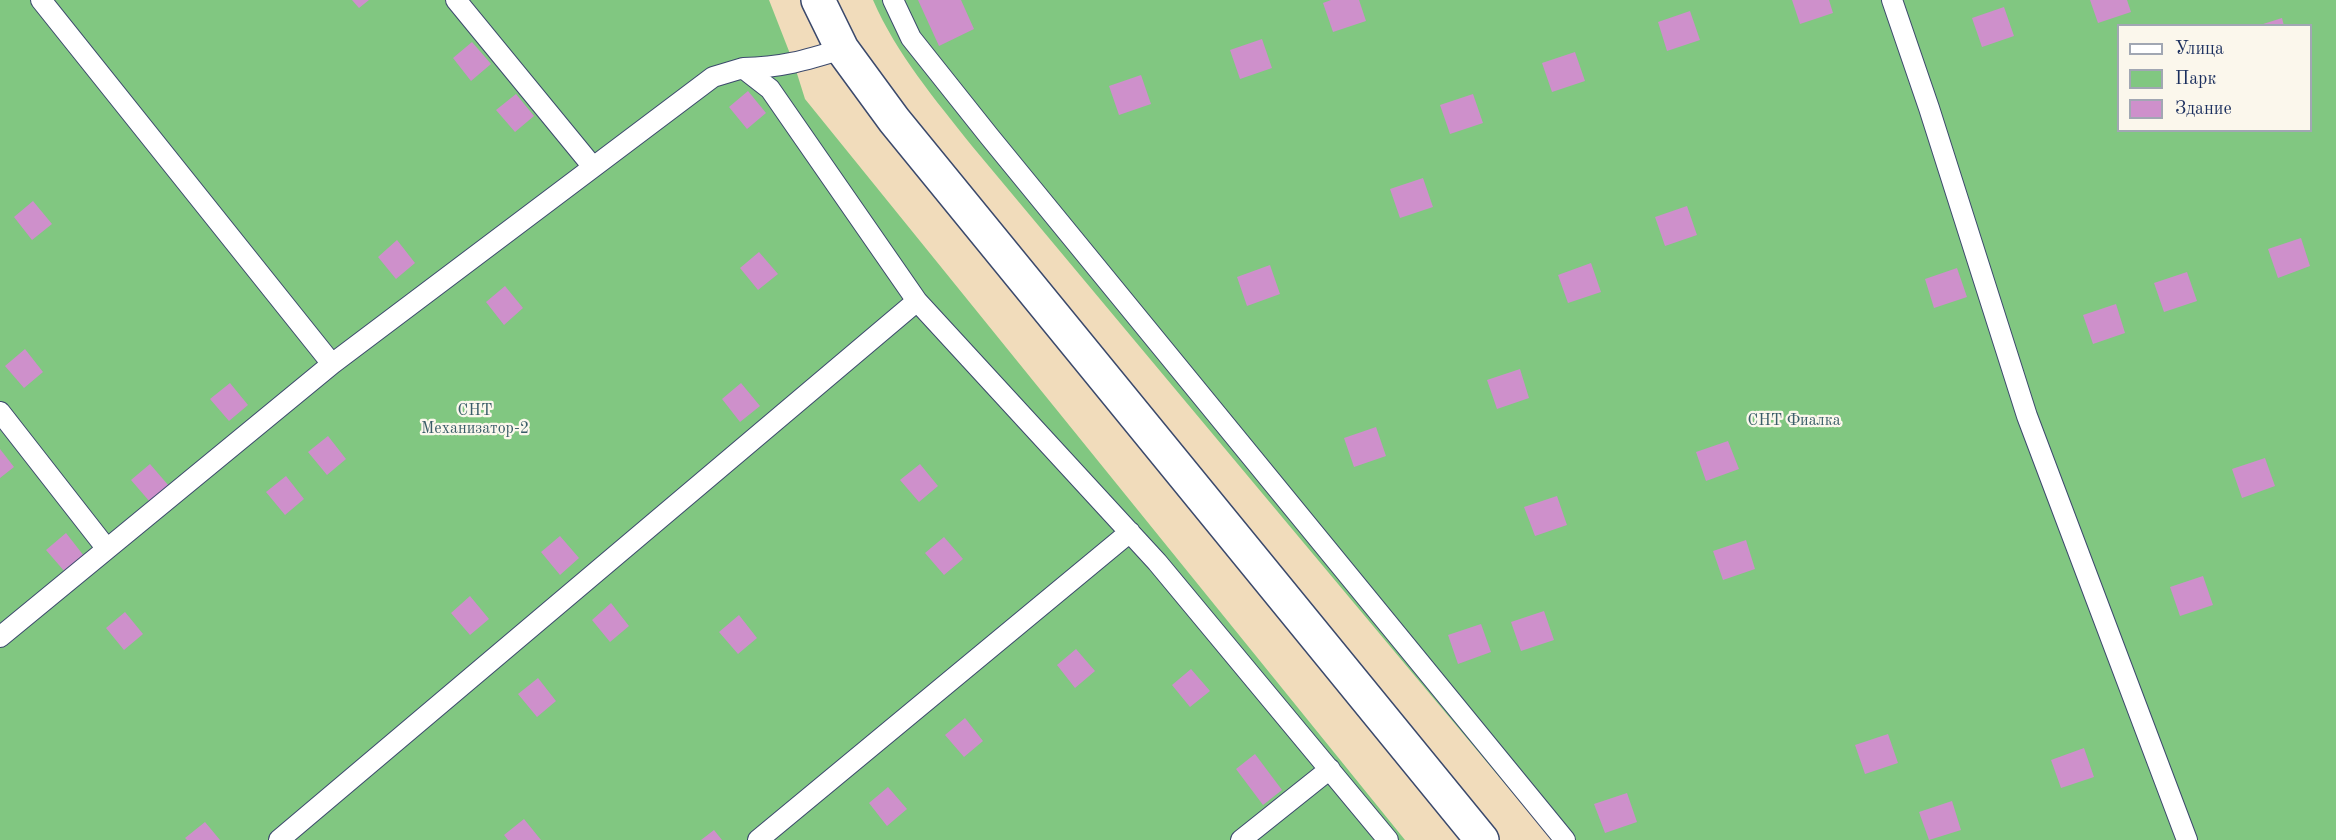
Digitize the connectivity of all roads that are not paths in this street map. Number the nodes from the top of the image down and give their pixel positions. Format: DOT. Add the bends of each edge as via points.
graph roads {
  1 [pos="41,0"];
  2 [pos="456,0"];
  3 [pos="818,0"];
  4 [pos="893,0"];
  5 [pos="1892,0"];
  6 [pos="842,49"];
  7 [pos="742,68"];
  8 [pos="593,167"];
  9 [pos="917,301"];
  10 [pos="332,364"];
  11 [pos="0,412"];
  12 [pos="1130,532"];
  13 [pos="107,549"];
  14 [pos="0,637"];
  15 [pos="1330,770"];
  16 [pos="279,840"];
  17 [pos="758,840"];
  18 [pos="1241,840"];
  19 [pos="1388,840"];
  20 [pos="1482,840"];
  21 [pos="1565,840"];
  22 [pos="2187,840"];
  1 -- 10 [label="lane"];
  2 -- 8 [label="lane"];
  3 -- 6 [label="street"];
  4 -- 21 [label="lane" via="911,38 976,120"];
  5 -- 22 [label="lane" via="2027,416"];
  6 -- 7 [label="lane" via="794,64"];
  6 -- 20 [label="street" via="902,130"];
  7 -- 8 [label="lane" via="713,77"];
  7 -- 9 [label="lane" via="770,89"];
  8 -- 10 [label="lane"];
  9 -- 12 [label="lane"];
  9 -- 16 [label="lane"];
  10 -- 13 [label="lane"];
  11 -- 13 [label="lane"];
  12 -- 15 [label="lane"];
  12 -- 17 [label="lane"];
  13 -- 14 [label="lane"];
  15 -- 18 [label="lane"];
  15 -- 19 [label="lane"];
}
